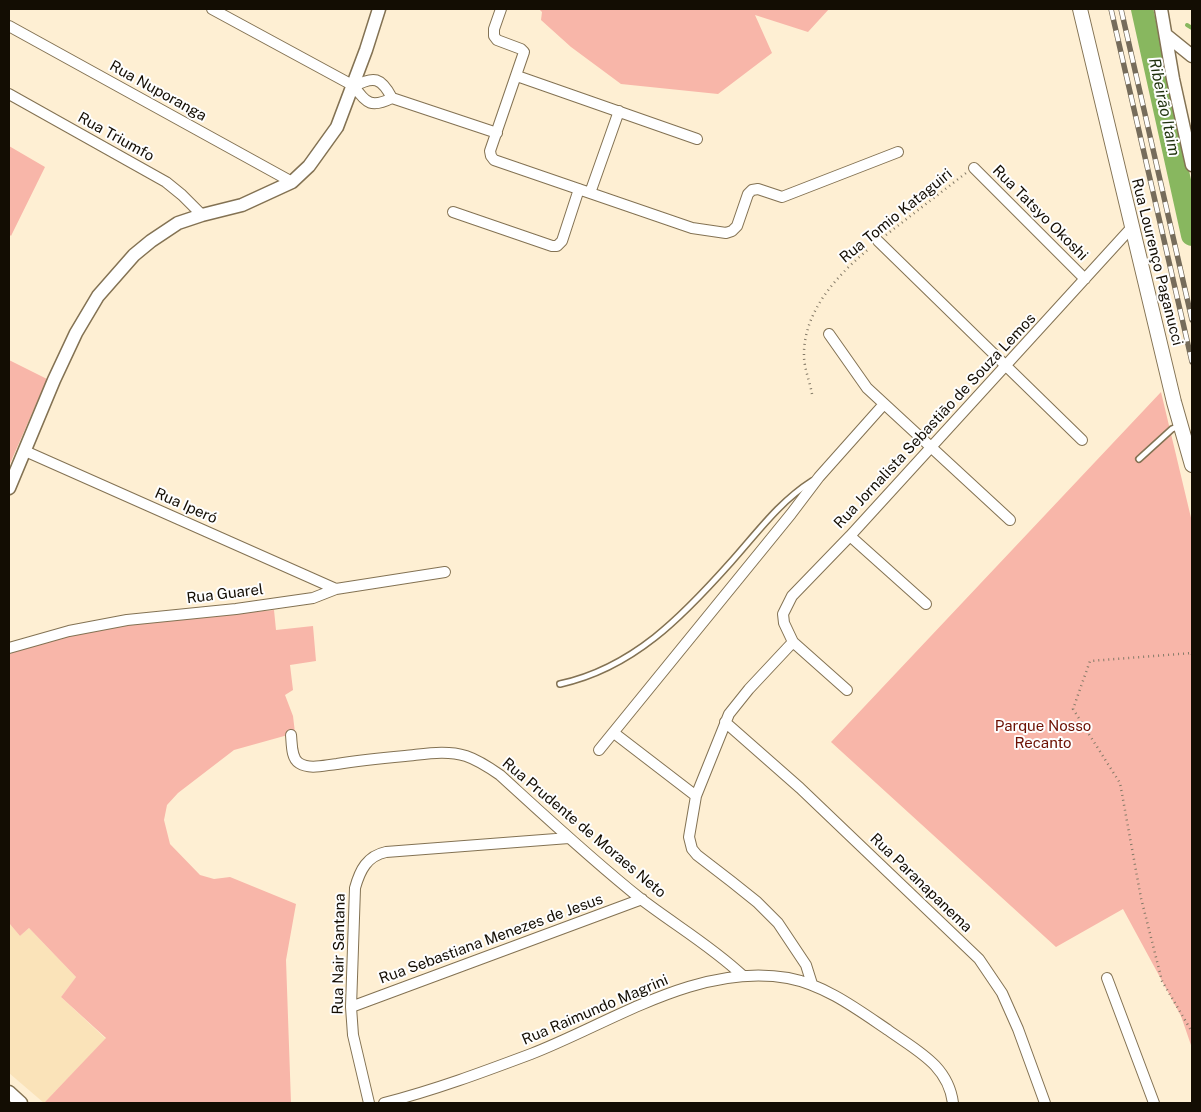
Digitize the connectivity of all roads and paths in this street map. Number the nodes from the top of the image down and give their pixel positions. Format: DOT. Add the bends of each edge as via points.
graph roads {
  1 [pos="212,9"];
  2 [pos="379,9"];
  3 [pos="501,9"];
  4 [pos="1080,9"];
  5 [pos="1161,9"];
  6 [pos="9,26"];
  7 [pos="1166,35"];
  8 [pos="1192,56"];
  9 [pos="517,76"];
  10 [pos="354,86"];
  11 [pos="9,94"];
  12 [pos="392,98"];
  13 [pos="619,111"];
  14 [pos="497,133"];
  15 [pos="697,138"];
  16 [pos="1191,151"];
  17 [pos="898,152"];
  18 [pos="1192,165"];
  19 [pos="974,168"];
  20 [pos="292,182"];
  21 [pos="579,189"];
  22 [pos="590,193"];
  23 [pos="453,212"];
  24 [pos="202,214"];
  25 [pos="1132,227"];
  26 [pos="878,241"];
  27 [pos="1085,279"];
  28 [pos="829,334"];
  29 [pos="1007,364"];
  30 [pos="812,394"];
  31 [pos="884,404"];
  32 [pos="1181,425"];
  33 [pos="1082,440"];
  34 [pos="930,448"];
  35 [pos="25,451"];
  36 [pos="1139,459"];
  37 [pos="1192,465"];
  38 [pos="819,477"];
  39 [pos="9,488"];
  40 [pos="1010,520"];
  41 [pos="850,536"];
  42 [pos="445,572"];
  43 [pos="336,589"];
  44 [pos="926,604"];
  45 [pos="793,642"];
  46 [pos="9,648"];
  47 [pos="1192,655"];
  48 [pos="560,684"];
  49 [pos="847,690"];
  50 [pos="725,722"];
  51 [pos="614,733"];
  52 [pos="291,735"];
  53 [pos="599,750"];
  54 [pos="696,796"];
  55 [pos="569,838"];
  56 [pos="642,900"];
  57 [pos="742,975"];
  58 [pos="1107,978"];
  59 [pos="812,984"];
  60 [pos="351,1007"];
  61 [pos="1192,1032"];
  62 [pos="369,1103"];
  63 [pos="384,1103"];
  64 [pos="952,1103"];
  65 [pos="1045,1103"];
  66 [pos="1154,1103"];
  1 -- 10 [label="street"];
  2 -- 10 [label="street"];
  3 -- 9 [label="street" via="494,36 524,52"];
  4 -- 25 [label="main road, Rua Lourenço Paganucci"];
  5 -- 7 [label="street"];
  6 -- 20 [label="street, Rua Nuporanga"];
  7 -- 8 [label="street"];
  7 -- 16 [label="street"];
  9 -- 13 [label="street"];
  9 -- 14 [label="street"];
  10 -- 12 [label="street" via="362,98 370,102 380,104"];
  10 -- 12 [label="street" via="368,79 378,81 386,86"];
  10 -- 20 [label="street" via="338,127 309,166"];
  11 -- 24 [label="street, Rua Triumfo" via="166,182"];
  12 -- 14 [label="street"];
  13 -- 15 [label="street"];
  13 -- 22 [label="street"];
  14 -- 21 [label="street" via="490,151 494,160"];
  16 -- 18 [label="street"];
  17 -- 22 [label="street" via="782,197 752,190 737,226 726,233 692,228"];
  19 -- 26 [label="path, Rua Tomio Kataguiri"];
  19 -- 27 [label="street, Rua Tatsyo Okoshi"];
  20 -- 24 [label="street" via="242,205"];
  21 -- 22 [label="street"];
  21 -- 23 [label="street" via="562,241 557,246"];
  24 -- 35 [label="street" via="178,223 151,241 122,267 98,296 54,380"];
  25 -- 27 [label="street, Rua Jornalista Sebastião de Souza Lemos"];
  25 -- 32 [label="main road, Rua Lourenço Paganucci"];
  26 -- 29 [label="street"];
  26 -- 30 [label="path, Rua Tomio Kataguiri" via="855,260 826,293 809,321 804,358"];
  27 -- 29 [label="street, Rua Jornalista Sebastião de Souza Lemos"];
  28 -- 31 [label="street" via="867,388"];
  29 -- 33 [label="street"];
  29 -- 34 [label="street, Rua Jornalista Sebastião de Souza Lemos"];
  31 -- 34 [label="street"];
  31 -- 38 [label="street"];
  32 -- 36 [label="lane"];
  32 -- 37 [label="main road, Rua Lourenço Paganucci"];
  34 -- 40 [label="street"];
  34 -- 41 [label="street, Rua Jornalista Sebastião de Souza Lemos"];
  35 -- 39 [label="street"];
  35 -- 43 [label="street, Rua Iperó"];
  38 -- 48 [label="lane" via="782,504 691,605 647,644 604,670"];
  38 -- 51 [label="street"];
  41 -- 44 [label="street"];
  41 -- 45 [label="street, Rua Jornalista Sebastião de Souza Lemos" via="786,605 784,623"];
  42 -- 43 [label="street, Rua Guarel"];
  43 -- 46 [label="street, Rua Guarel" via="313,598 69,630"];
  45 -- 49 [label="street, Rua Jornalista Sebastião de Souza Lemos"];
  45 -- 50 [label="street" via="749,689"];
  47 -- 61 [label="path" via="1090,661 1073,709 1120,783 1141,898 1162,981"];
  50 -- 54 [label="street"];
  50 -- 65 [label="street, Rua Paranapanema" via="800,788 979,959 1002,993"];
  51 -- 53 [label="street"];
  51 -- 54 [label="street"];
  52 -- 55 [label="street, Rua Prudente de Moraes Neto" via="297,762 312,767 437,753 468,757 500,775"];
  54 -- 59 [label="street" via="689,837 692,849 778,923 806,965"];
  55 -- 56 [label="street, Rua Prudente de Moraes Neto"];
  55 -- 60 [label="street, Rua Nair Santana" via="377,854 360,871 355,888"];
  56 -- 57 [label="street, Rua Prudente de Moraes Neto" via="723,956"];
  56 -- 60 [label="street, Rua Sebastiana Menezes de Jesus"];
  57 -- 59 [label="street, Rua Raimundo Magrini" via="788,978"];
  57 -- 63 [label="street, Rua Raimundo Magrini" via="718,979 637,1006 468,1079"];
  58 -- 66 [label="street"];
  59 -- 64 [label="street, Rua Raimundo Magrini" via="860,1011 922,1054 943,1073 951,1089"];
  60 -- 62 [label="street, Rua Nair Santana" via="353,1035"];
}
